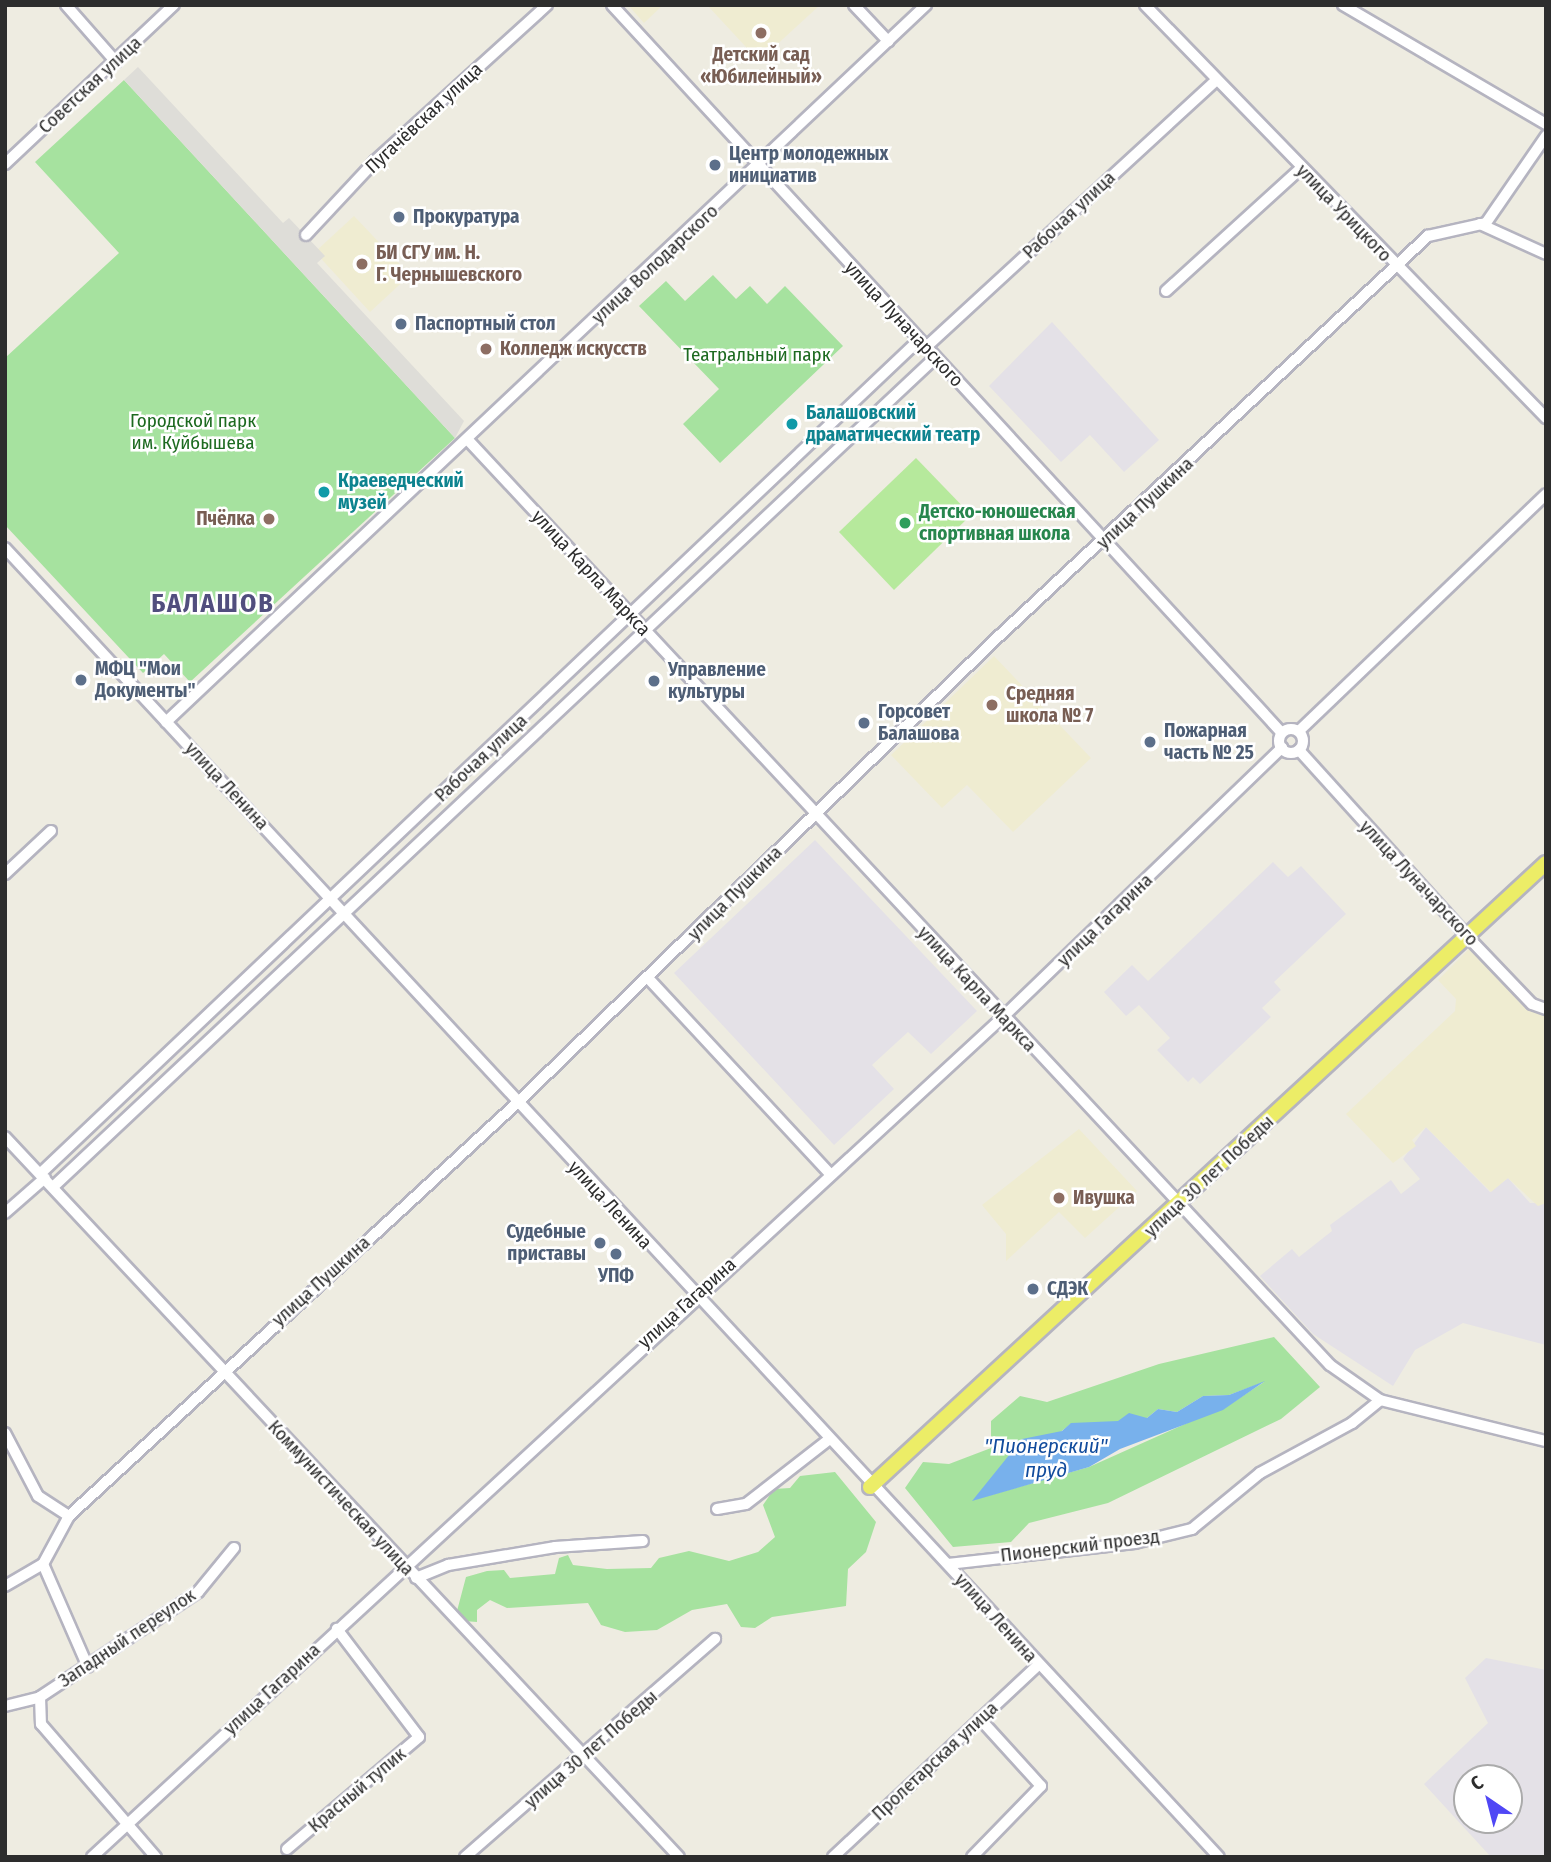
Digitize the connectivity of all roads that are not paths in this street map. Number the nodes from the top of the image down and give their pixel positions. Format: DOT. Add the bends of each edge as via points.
graph roads {
  1 [pos="66,5"];
  2 [pos="174,5"];
  3 [pos="547,5"];
  4 [pos="612,5"];
  5 [pos="854,5"];
  6 [pos="926,5"];
  7 [pos="1145,5"];
  8 [pos="1343,5"];
  9 [pos="888,41"];
  10 [pos="116,62"];
  11 [pos="1214,82"];
  12 [pos="1546,124"];
  13 [pos="1546,136"];
  14 [pos="5,164"];
  15 [pos="758,167"];
  16 [pos="1300,169"];
  17 [pos="1480,224"];
  18 [pos="306,236"];
  19 [pos="1546,254"];
  20 [pos="1397,268"];
  21 [pos="1166,291"];
  22 [pos="922,344"];
  23 [pos="935,358"];
  24 [pos="1546,418"];
  25 [pos="468,440"];
  26 [pos="1546,494"];
  27 [pos="1107,539"];
  28 [pos="5,548"];
  29 [pos="631,616"];
  30 [pos="648,634"];
  31 [pos="166,722"];
  32 [pos="1299,732"];
  33 [pos="1282,733"];
  34 [pos="1282,748"];
  35 [pos="1299,750"];
  36 [pos="815,814"];
  37 [pos="51,831"];
  38 [pos="1546,863"];
  39 [pos="5,874"];
  40 [pos="328,902"];
  41 [pos="344,919"];
  42 [pos="1466,935"];
  43 [pos="648,978"];
  44 [pos="1546,1009"];
  45 [pos="1003,1017"];
  46 [pos="516,1104"];
  47 [pos="5,1137"];
  48 [pos="830,1174"];
  49 [pos="43,1175"];
  50 [pos="53,1187"];
  51 [pos="1178,1206"];
  52 [pos="5,1213"];
  53 [pos="694,1296"];
  54 [pos="221,1371"];
  55 [pos="1380,1399"];
  56 [pos="5,1433"];
  57 [pos="827,1441"];
  58 [pos="1546,1441"];
  59 [pos="870,1487"];
  60 [pos="717,1508"];
  61 [pos="69,1516"];
  62 [pos="643,1541"];
  63 [pos="234,1548"];
  64 [pos="43,1564"];
  65 [pos="404,1564"];
  66 [pos="948,1564"];
  67 [pos="416,1578"];
  68 [pos="5,1586"];
  69 [pos="337,1629"];
  70 [pos="715,1639"];
  71 [pos="1038,1665"];
  72 [pos="88,1667"];
  73 [pos="40,1697"];
  74 [pos="5,1706"];
  75 [pos="980,1719"];
  76 [pos="584,1758"];
  77 [pos="127,1822"];
  78 [pos="287,1849"];
  79 [pos="92,1857"];
  80 [pos="156,1857"];
  81 [pos="465,1857"];
  82 [pos="679,1857"];
  83 [pos="833,1857"];
  84 [pos="972,1857"];
  85 [pos="1219,1857"];
  1 -- 10 [label="street"];
  2 -- 10 [label="street, Советская улица"];
  3 -- 18 [label="street, Пугачёвская улица" via="375,162"];
  4 -- 15 [label="street, улица Луначарского"];
  5 -- 9 [label="street"];
  6 -- 9 [label="street, улица Володарского"];
  7 -- 11 [label="street, улица Урицкого"];
  8 -- 12 [label="street"];
  9 -- 15 [label="street, улица Володарского"];
  10 -- 14 [label="street, Советская улица"];
  11 -- 16 [label="street, улица Урицкого"];
  11 -- 22 [label="street, Рабочая улица"];
  13 -- 17 [label="street"];
  15 -- 22 [label="street, улица Луначарского"];
  15 -- 25 [label="street, улица Володарского"];
  16 -- 20 [label="street, улица Урицкого"];
  16 -- 21 [label="street"];
  17 -- 19 [label="street"];
  17 -- 20 [label="street, улица Пушкина" via="1428,236"];
  20 -- 24 [label="street, улица Урицкого"];
  20 -- 27 [label="street, улица Пушкина"];
  22 -- 23 [label="street, улица Луначарского"];
  22 -- 29 [label="street, Рабочая улица"];
  23 -- 27 [label="street, улица Луначарского"];
  23 -- 30 [label="street, Рабочая улица"];
  25 -- 29 [label="street, улица Карла Маркса"];
  25 -- 31 [label="street, улица Володарского"];
  26 -- 32 [label="street"];
  27 -- 33 [label="street, улица Луначарского"];
  27 -- 36 [label="street, улица Пушкина"];
  28 -- 31 [label="street, улица Ленина"];
  29 -- 30 [label="street, улица Карла Маркса"];
  29 -- 40 [label="street, Рабочая улица"];
  30 -- 36 [label="street, улица Карла Маркса"];
  30 -- 41 [label="street, Рабочая улица"];
  31 -- 40 [label="street, улица Ленина" via="305,869"];
  32 -- 33 [label="street"];
  32 -- 35 [label="street"];
  33 -- 34 [label="street"];
  34 -- 35 [label="street"];
  34 -- 45 [label="street, улица Гагарина"];
  35 -- 42 [label="street, улица Луначарского"];
  36 -- 43 [label="street, улица Пушкина"];
  36 -- 45 [label="street, улица Карла Маркса"];
  37 -- 39 [label="street"];
  38 -- 42 [label="main road, улица 30 лет Победы"];
  40 -- 41 [label="street, улица Ленина"];
  40 -- 49 [label="street, Рабочая улица"];
  41 -- 46 [label="street, улица Ленина"];
  41 -- 50 [label="street, Рабочая улица"];
  42 -- 44 [label="street, улица Луначарского" via="1532,1004"];
  42 -- 51 [label="main road, улица 30 лет Победы"];
  43 -- 46 [label="street, улица Пушкина"];
  43 -- 48 [label="street"];
  45 -- 48 [label="street, улица Гагарина"];
  45 -- 51 [label="street, улица Карла Маркса"];
  46 -- 53 [label="street, улица Ленина"];
  46 -- 54 [label="street, улица Пушкина"];
  47 -- 49 [label="street, Коммунистическая улица"];
  48 -- 53 [label="street, улица Гагарина"];
  49 -- 50 [label="street, Коммунистическая улица"];
  49 -- 52 [label="street, Рабочая улица"];
  50 -- 54 [label="street, Коммунистическая улица"];
  51 -- 55 [label="street, улица Карла Маркса" via="1303,1340"];
  51 -- 59 [label="main road, улица 30 лет Победы"];
  53 -- 57 [label="street, улица Ленина"];
  53 -- 65 [label="street, улица Гагарина"];
  54 -- 61 [label="street, улица Пушкина"];
  54 -- 65 [label="street, Коммунистическая улица"];
  55 -- 58 [label="street, улица Карла Маркса"];
  55 -- 66 [label="street, Пионерский проезд" via="1352,1423 1260,1473 1192,1529 1135,1543"];
  56 -- 61 [label="street" via="38,1496"];
  57 -- 59 [label="street, улица Ленина"];
  57 -- 60 [label="street" via="746,1504"];
  59 -- 66 [label="street, улица Ленина"];
  61 -- 64 [label="street, улица Пушкина"];
  62 -- 67 [label="street" via="555,1547 448,1565"];
  63 -- 72 [label="street, Западный переулок" via="198,1592"];
  64 -- 68 [label="street"];
  64 -- 72 [label="street"];
  65 -- 67 [label="street, Коммунистическая улица"];
  65 -- 69 [label="street, улица Гагарина"];
  66 -- 71 [label="street, улица Ленина"];
  67 -- 76 [label="street, Коммунистическая улица"];
  69 -- 77 [label="street, улица Гагарина"];
  69 -- 78 [label="street, Красный тупик" via="419,1737"];
  70 -- 76 [label="street, улица 30 лет Победы"];
  71 -- 75 [label="street, Пролетарская улица"];
  71 -- 85 [label="street, улица Ленина"];
  72 -- 73 [label="street, Западный переулок"];
  73 -- 74 [label="street, Западный переулок"];
  73 -- 77 [label="street" via="41,1724"];
  75 -- 83 [label="street, Пролетарская улица"];
  75 -- 84 [label="street" via="1041,1786"];
  76 -- 81 [label="street, улица 30 лет Победы"];
  76 -- 82 [label="street, Коммунистическая улица"];
  77 -- 79 [label="street, улица Гагарина"];
  77 -- 80 [label="street"];
}
